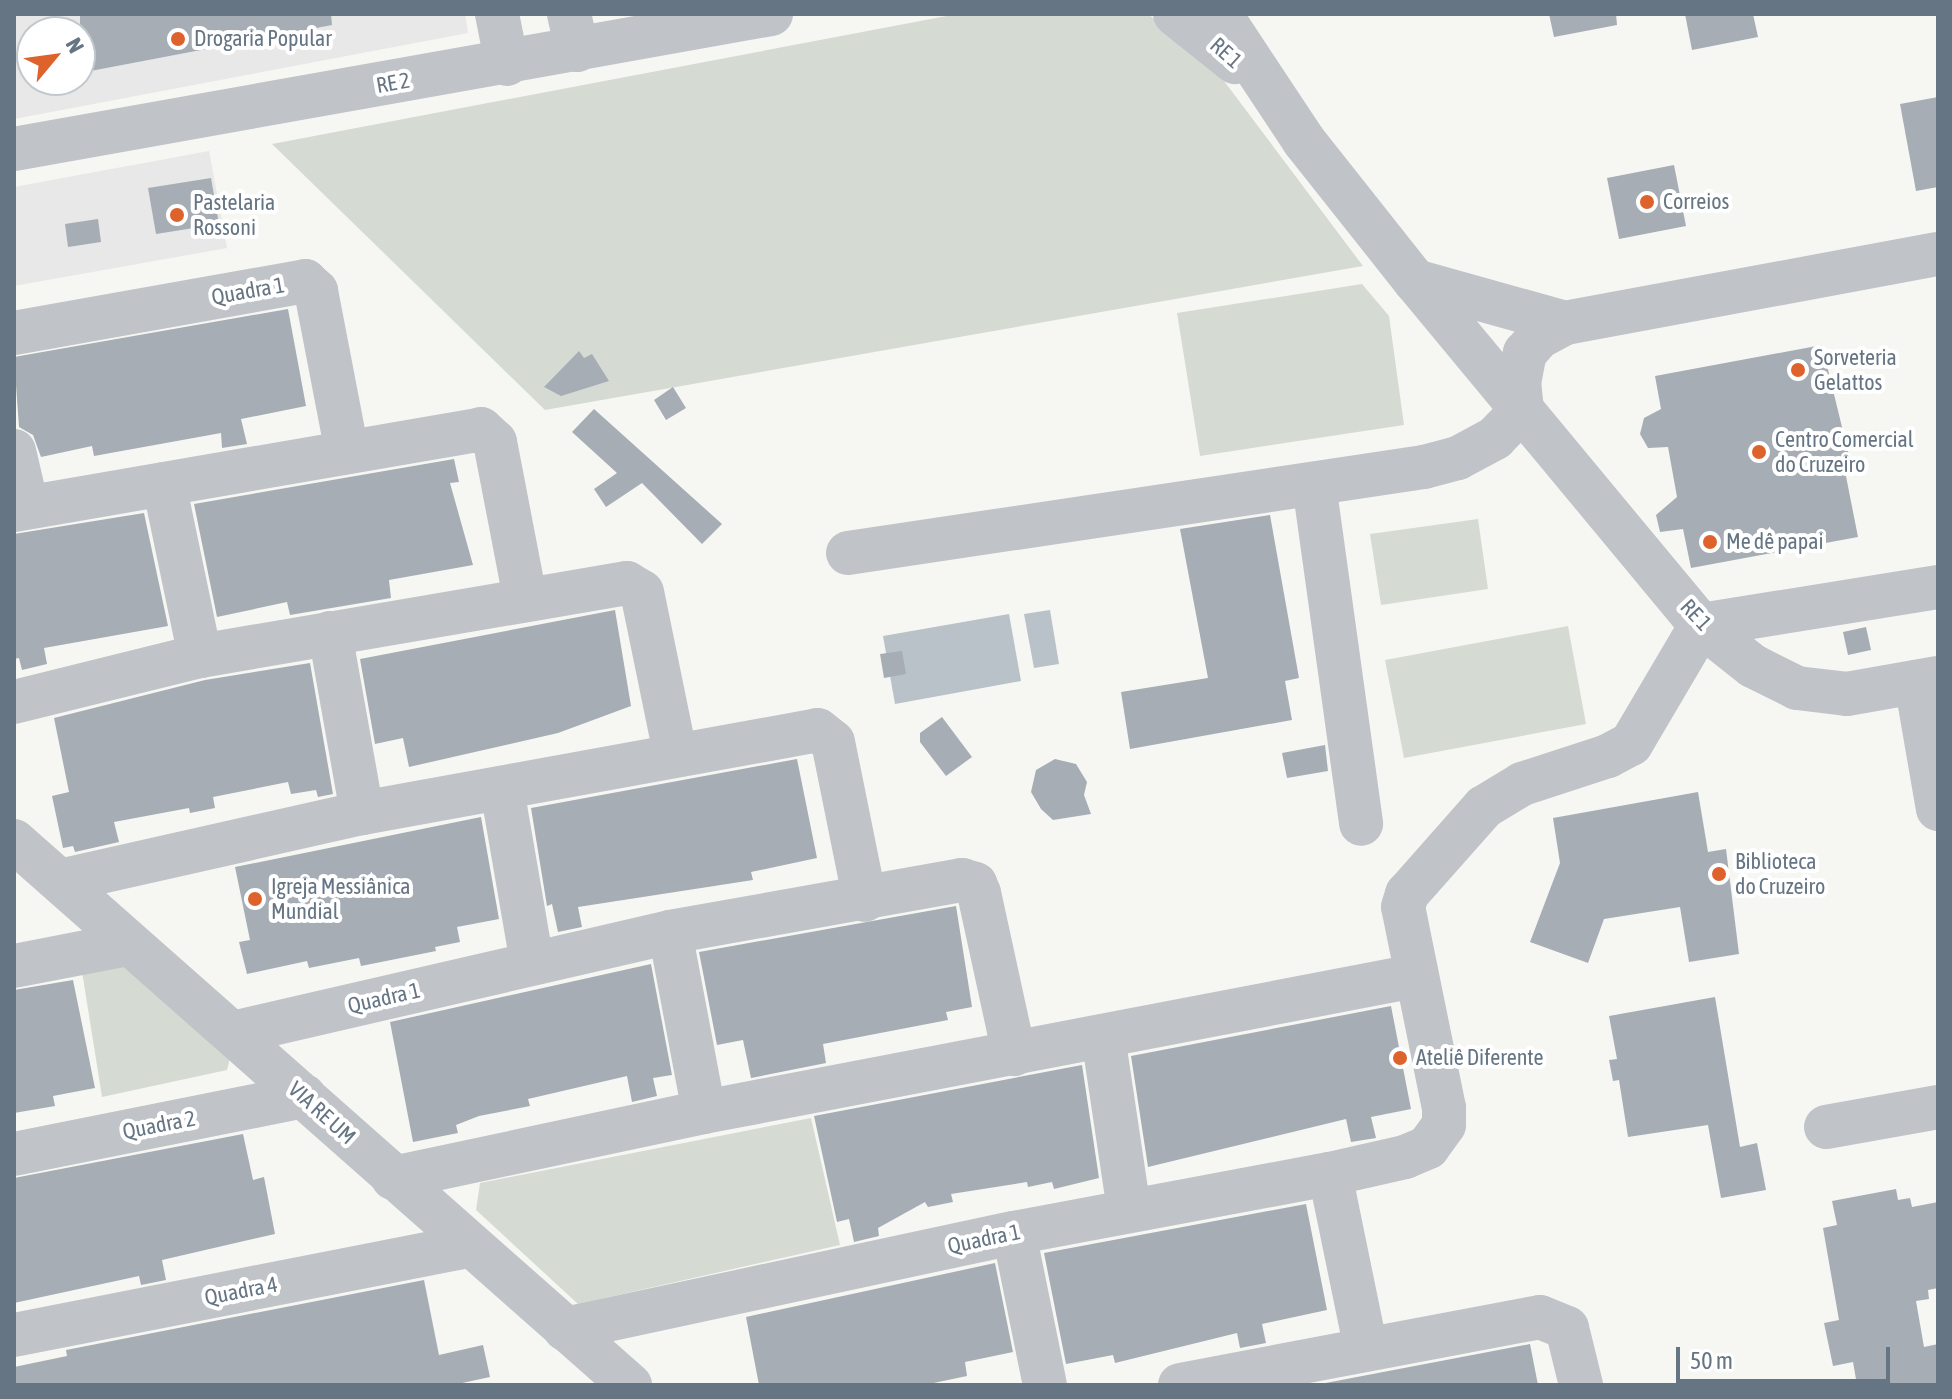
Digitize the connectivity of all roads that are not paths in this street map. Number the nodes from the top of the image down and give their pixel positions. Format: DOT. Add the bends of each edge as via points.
graph roads {
  1 [pos="497,14"];
  2 [pos="771,14"];
  3 [pos="1175,14"];
  4 [pos="1220,14"];
  5 [pos="573,32"];
  6 [pos="507,64"];
  7 [pos="1274,97"];
  8 [pos="14,149"];
  9 [pos="1938,254"];
  10 [pos="1415,281"];
  11 [pos="1565,323"];
  12 [pos="14,333"];
  13 [pos="1522,410"];
  14 [pos="14,451"];
  15 [pos="347,452"];
  16 [pos="164,484"];
  17 [pos="1314,484"];
  18 [pos="20,509"];
  19 [pos="848,553"];
  20 [pos="1938,587"];
  21 [pos="525,598"];
  22 [pos="1701,625"];
  23 [pos="330,633"];
  24 [pos="200,656"];
  25 [pos="1927,680"];
  26 [pos="14,702"];
  27 [pos="675,753"];
  28 [pos="502,789"];
  29 [pos="1938,809"];
  30 [pos="362,813"];
  31 [pos="1361,824"];
  32 [pos="14,841"];
  33 [pos="60,881"];
  34 [pos="865,900"];
  35 [pos="670,932"];
  36 [pos="127,944"];
  37 [pos="532,963"];
  38 [pos="14,966"];
  39 [pos="1415,976"];
  40 [pos="233,1033"];
  41 [pos="1103,1036"];
  42 [pos="1014,1054"];
  43 [pos="304,1096"];
  44 [pos="1938,1107"];
  45 [pos="704,1112"];
  46 [pos="1826,1127"];
  47 [pos="14,1154"];
  48 [pos="1330,1174"];
  49 [pos="393,1178"];
  50 [pos="1129,1210"];
  51 [pos="1014,1233"];
  52 [pos="467,1246"];
  53 [pos="565,1329"];
  54 [pos="14,1335"];
  55 [pos="1366,1349"];
  56 [pos="1231,1380"];
  57 [pos="630,1385"];
  58 [pos="1045,1385"];
  59 [pos="1180,1385"];
  60 [pos="1581,1385"];
  1 -- 6 [label="street"];
  2 -- 5 [label="street, RE 2"];
  3 -- 7 [label="street, RE 1" via="1193,23"];
  4 -- 7 [label="street, RE 1"];
  5 -- 6 [label="street, RE 2"];
  6 -- 8 [label="street, RE 2"];
  7 -- 10 [label="street, RE 1"];
  9 -- 11 [label="street"];
  10 -- 11 [label="street"];
  10 -- 13 [label="street, RE 1"];
  11 -- 13 [label="street" via="1539,337 1525,353 1519,383"];
  12 -- 15 [label="street, Quadra 1" via="305,281 316,291"];
  13 -- 17 [label="street" via="1495,438 1458,458"];
  13 -- 22 [label="street, RE 1"];
  14 -- 18 [label="street"];
  15 -- 16 [label="street"];
  15 -- 21 [label="street" via="488,432 495,442"];
  16 -- 18 [label="street"];
  16 -- 24 [label="street"];
  17 -- 19 [label="street"];
  17 -- 31 [label="street"];
  20 -- 22 [label="street"];
  21 -- 23 [label="street"];
  21 -- 27 [label="street" via="627,583 639,588"];
  22 -- 25 [label="street, RE 1" via="1753,666 1797,688 1847,694"];
  22 -- 39 [label="street" via="1631,744 1503,792 1407,894 1403,907"];
  23 -- 24 [label="street"];
  23 -- 30 [label="street"];
  24 -- 26 [label="street"];
  25 -- 29 [label="street"];
  27 -- 28 [label="street"];
  27 -- 34 [label="street" via="825,733 833,742"];
  28 -- 30 [label="street"];
  28 -- 37 [label="street"];
  30 -- 33 [label="street"];
  32 -- 33 [label="street, VIA RE UM"];
  33 -- 36 [label="street, VIA RE UM"];
  34 -- 35 [label="street, Quadra 1"];
  34 -- 42 [label="street, Quadra 1" via="962,880 975,884"];
  35 -- 37 [label="street, Quadra 1"];
  35 -- 45 [label="street"];
  36 -- 38 [label="street"];
  36 -- 40 [label="street, VIA RE UM"];
  37 -- 40 [label="street, Quadra 1"];
  39 -- 41 [label="street"];
  39 -- 48 [label="street, Quadra 1" via="1444,1125 1428,1147 1405,1157"];
  40 -- 43 [label="street, VIA RE UM"];
  41 -- 42 [label="street"];
  41 -- 50 [label="street"];
  42 -- 45 [label="street"];
  43 -- 47 [label="street, Quadra 2"];
  43 -- 49 [label="street, VIA RE UM"];
  44 -- 46 [label="street"];
  45 -- 49 [label="street"];
  48 -- 50 [label="street, Quadra 1"];
  48 -- 55 [label="street"];
  49 -- 52 [label="street, VIA RE UM"];
  50 -- 51 [label="street, Quadra 1"];
  51 -- 53 [label="street, Quadra 1"];
  51 -- 58 [label="street"];
  52 -- 53 [label="street, VIA RE UM"];
  52 -- 54 [label="street, Quadra 4"];
  53 -- 57 [label="street, VIA RE UM"];
  55 -- 56 [label="street"];
  55 -- 60 [label="street" via="1540,1317 1567,1328"];
  56 -- 59 [label="street"];
}
